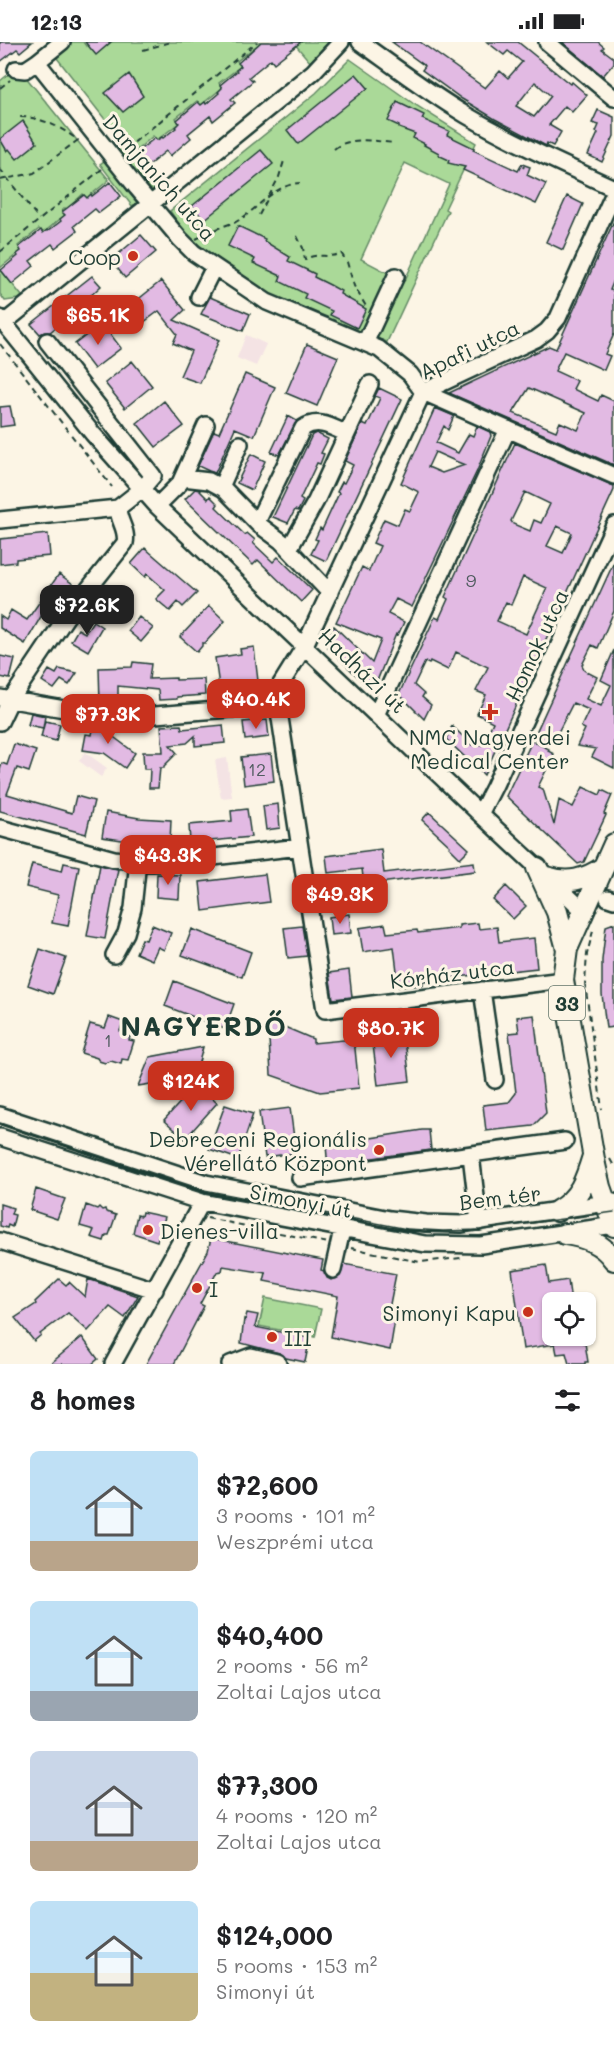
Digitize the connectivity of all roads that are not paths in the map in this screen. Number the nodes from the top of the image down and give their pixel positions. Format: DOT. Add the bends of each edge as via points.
graph roads {
  1 [pos="62,42"];
  2 [pos="341,42"];
  3 [pos="360,42"];
  4 [pos="547,42"];
  5 [pos="37,62"];
  6 [pos="16,69"];
  7 [pos="614,98"];
  8 [pos="614,188"];
  9 [pos="614,193"];
  10 [pos="150,204"];
  11 [pos="214,267"];
  12 [pos="396,276"];
  13 [pos="200,297"];
  14 [pos="2,321"];
  15 [pos="47,341"];
  16 [pos="365,343"];
  17 [pos="370,384"];
  18 [pos="423,392"];
  19 [pos="206,424"];
  20 [pos="508,429"];
  21 [pos="347,434"];
  22 [pos="240,444"];
  23 [pos="614,476"];
  24 [pos="183,477"];
  25 [pos="221,487"];
  26 [pos="142,489"];
  27 [pos="157,506"];
  28 [pos="118,508"];
  29 [pos="0,520"];
  30 [pos="256,522"];
  31 [pos="614,525"];
  32 [pos="289,549"];
  33 [pos="330,593"];
  34 [pos="304,647"];
  35 [pos="276,692"];
  36 [pos="5,700"];
  37 [pos="376,715"];
  38 [pos="0,722"];
  39 [pos="480,814"];
  40 [pos="0,828"];
  41 [pos="614,844"];
  42 [pos="299,847"];
  43 [pos="138,861"];
  44 [pos="604,867"];
  45 [pos="542,872"];
  46 [pos="589,918"];
  47 [pos="567,949"];
  48 [pos="114,955"];
  49 [pos="563,980"];
  50 [pos="483,990"];
  51 [pos="495,1080"];
  52 [pos="0,1115"];
  53 [pos="0,1137"];
  54 [pos="565,1141"];
  55 [pos="471,1155"];
  56 [pos="601,1155"];
  57 [pos="300,1178"];
  58 [pos="614,1180"];
  59 [pos="202,1203"];
  60 [pos="610,1203"];
  61 [pos="557,1211"];
  62 [pos="390,1219"];
  63 [pos="479,1222"];
  64 [pos="614,1226"];
  65 [pos="342,1230"];
  66 [pos="565,1234"];
  67 [pos="0,1241"];
  68 [pos="425,1244"];
  69 [pos="614,1260"];
  70 [pos="333,1270"];
  71 [pos="155,1290"];
  72 [pos="114,1364"];
  73 [pos="230,1364"];
  74 [pos="278,1364"];
  1 -- 5 [label="street"];
  2 -- 10 [label="street" via="318,68"];
  3 -- 8 [label="street" via="465,114"];
  4 -- 7 [label="street"];
  5 -- 6 [label="street" via="26,69"];
  5 -- 10 [label="street, Damjanich utca"];
  9 -- 18 [label="street, Apafi utca" via="563,309 550,329"];
  10 -- 11 [label="street, Damjanich utca" via="189,249"];
  10 -- 14 [label="street"];
  11 -- 13 [label="street"];
  11 -- 16 [label="street, Damjanich utca" via="296,322"];
  12 -- 16 [label="street"];
  14 -- 26 [label="street, Hadházi út"];
  15 -- 26 [label="street" via="153,476"];
  16 -- 18 [label="street, Damjanich utca" via="399,363"];
  17 -- 21 [label="street"];
  18 -- 20 [label="street, Damjanich utca"];
  18 -- 33 [label="street, Apafi utca"];
  19 -- 24 [label="street"];
  20 -- 23 [label="street, Damjanich utca"];
  20 -- 37 [label="street"];
  21 -- 30 [label="street" via="320,423 303,428"];
  21 -- 32 [label="street"];
  22 -- 25 [label="street"];
  24 -- 25 [label="street"];
  24 -- 27 [label="street"];
  25 -- 30 [label="street"];
  26 -- 27 [label="street, Hadházi út"];
  26 -- 28 [label="street"];
  27 -- 34 [label="street, Hadházi út"];
  28 -- 29 [label="street"];
  28 -- 36 [label="street" via="125,543"];
  30 -- 32 [label="street"];
  31 -- 39 [label="street, Homok utca"];
  32 -- 33 [label="street"];
  33 -- 34 [label="street, Apafi utca"];
  34 -- 35 [label="street"];
  34 -- 37 [label="street, Hadházi út"];
  35 -- 36 [label="street" via="267,703 255,707 117,718"];
  35 -- 42 [label="street, Kórház utca"];
  36 -- 38 [label="street"];
  37 -- 39 [label="street, Hadházi út"];
  39 -- 45 [label="street, Hadházi út"];
  40 -- 43 [label="street" via="114,859"];
  41 -- 44 [label="main road, 33"];
  42 -- 43 [label="street" via="188,860"];
  42 -- 50 [label="street, Kórház utca" via="325,1010"];
  43 -- 48 [label="street" via="133,908"];
  44 -- 45 [label="main road" via="573,880"];
  44 -- 46 [label="main road, 33"];
  45 -- 46 [label="street, Hadházi út"];
  45 -- 47 [label="main road"];
  46 -- 47 [label="main road, 33"];
  47 -- 49 [label="main road, 33"];
  49 -- 50 [label="street, Kórház utca"];
  49 -- 56 [label="main road, 33"];
  50 -- 51 [label="street"];
  52 -- 62 [label="street, Simonyi út" via="206,1183"];
  53 -- 59 [label="street, Simonyi út"];
  54 -- 55 [label="street"];
  55 -- 57 [label="street"];
  55 -- 63 [label="street"];
  56 -- 58 [label="main road"];
  56 -- 60 [label="main road, 33" via="600,1187"];
  56 -- 61 [label="main road" via="579,1193"];
  59 -- 65 [label="street, Simonyi út"];
  59 -- 71 [label="street"];
  60 -- 61 [label="street, Bem tér"];
  60 -- 64 [label="main road, 33"];
  61 -- 63 [label="street, Bem tér"];
  62 -- 63 [label="street, Bem tér"];
  64 -- 66 [label="street, Bem tér"];
  65 -- 68 [label="street, Simonyi út"];
  65 -- 70 [label="street"];
  66 -- 68 [label="street, Bem tér" via="481,1245"];
  66 -- 69 [label="main road" via="596,1243"];
  67 -- 71 [label="street"];
  71 -- 72 [label="street"];
  73 -- 74 [label="street" via="252,1356"];
}
